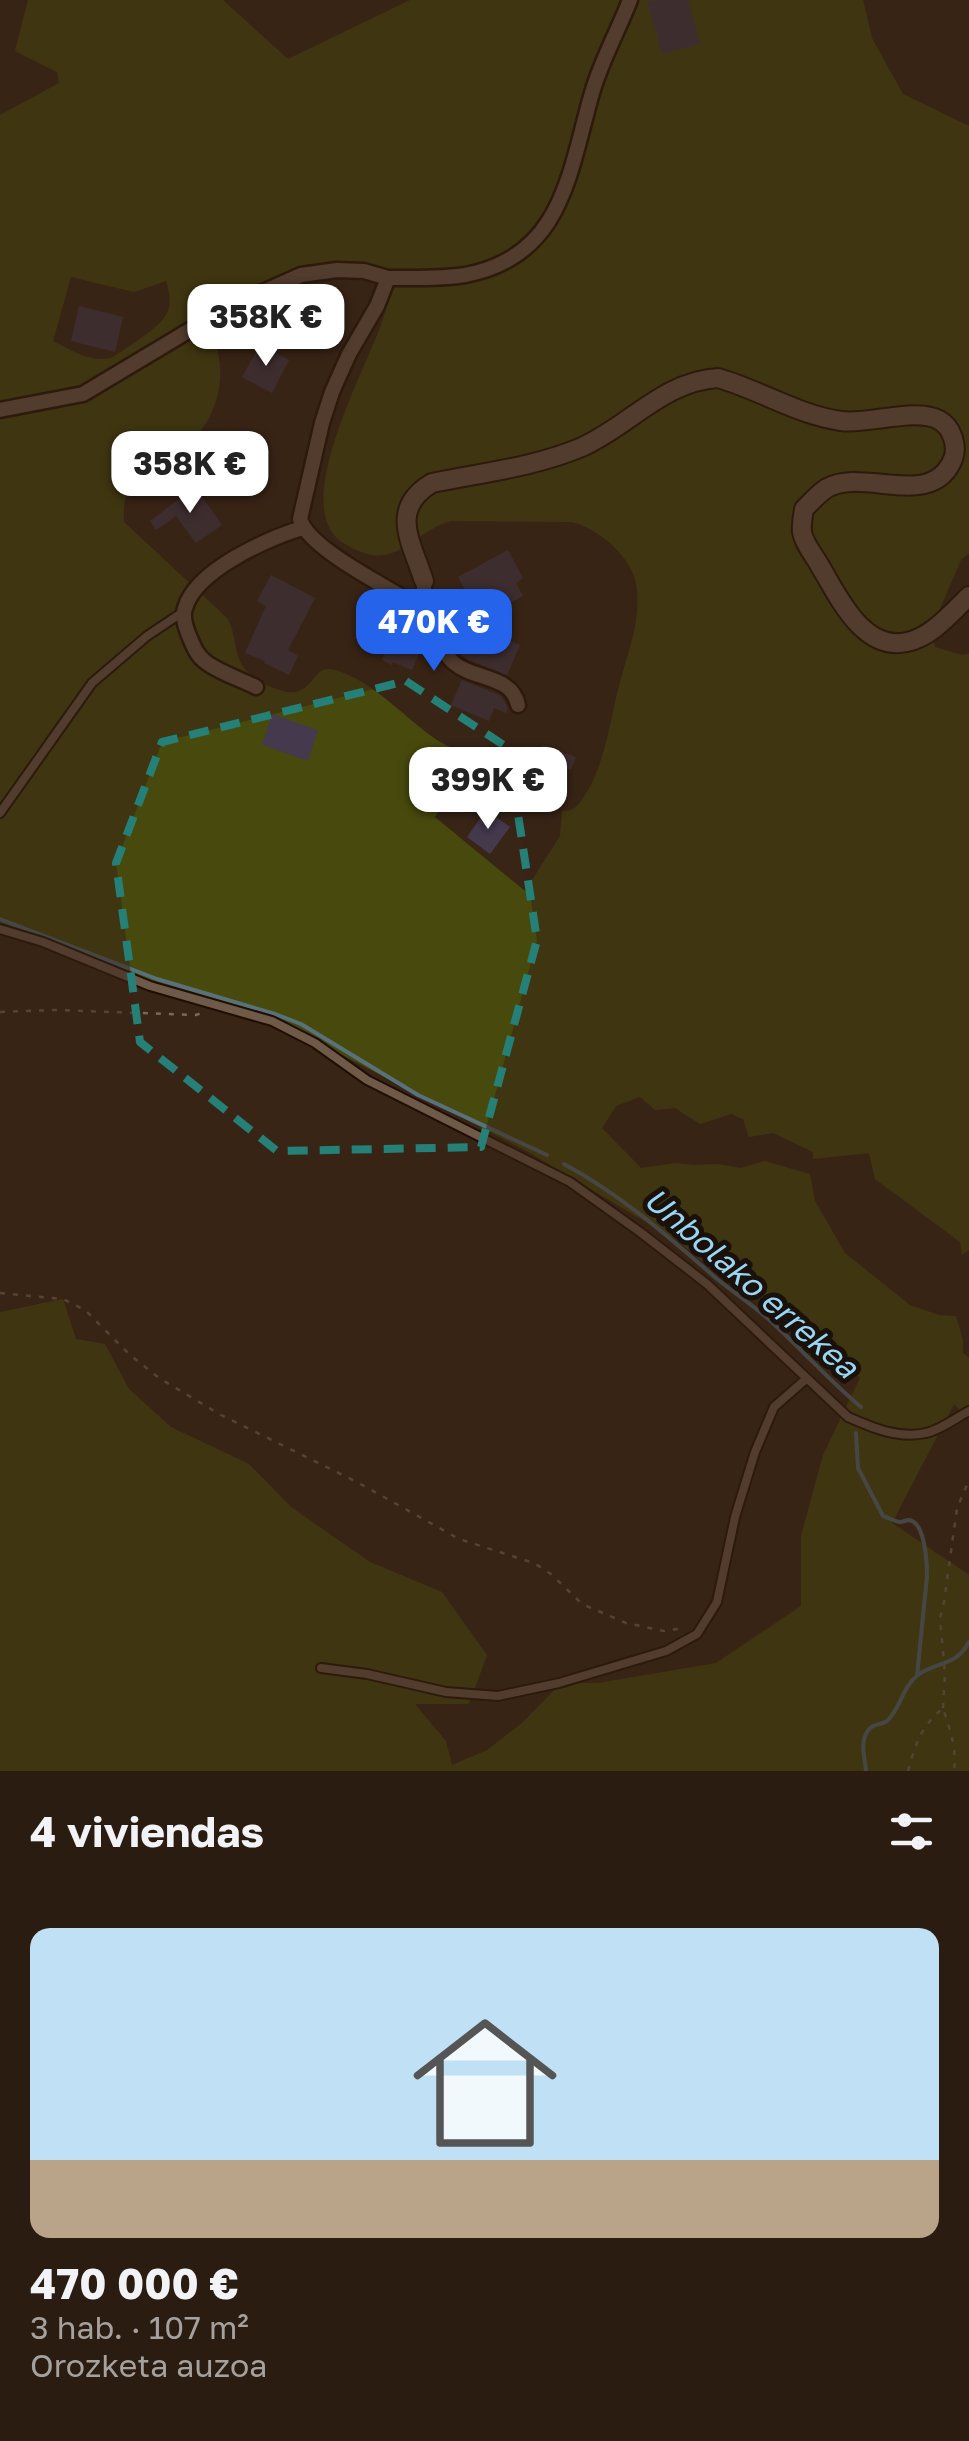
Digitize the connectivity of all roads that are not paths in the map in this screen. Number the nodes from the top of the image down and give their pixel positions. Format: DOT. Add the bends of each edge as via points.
graph roads {
  1 [pos="630,0"];
  2 [pos="388,278"];
  3 [pos="0,410"];
  4 [pos="302,528"];
  5 [pos="422,590"];
  6 [pos="969,596"];
  7 [pos="183,612"];
  8 [pos="256,687"];
  9 [pos="518,705"];
  10 [pos="0,814"];
  11 [pos="0,929"];
  12 [pos="806,1378"];
  13 [pos="969,1412"];
  14 [pos="320,1668"];
  1 -- 2 [label="street" via="597,77 569,176 533,244 465,275"];
  2 -- 3 [label="street" via="337,270 300,275 225,309 82,394"];
  2 -- 4 [label="street" via="332,392 300,510"];
  4 -- 5 [label="street" via="404,598"];
  4 -- 7 [label="street" via="230,561 194,589"];
  5 -- 6 [label="street" via="406,526 409,500 419,490 580,447 673,389 718,378 842,421 926,415 942,420 955,453 940,478 826,488 804,509 803,536 849,615 886,640 919,637"];
  5 -- 9 [label="street" via="453,663 504,684"];
  7 -- 8 [label="street" via="186,631 206,662"];
  7 -- 10 [label="lane" via="92,683"];
  11 -- 12 [label="lane" via="150,986 272,1021 367,1080 570,1182 707,1284"];
  12 -- 13 [label="lane" via="848,1416 876,1430 928,1433"];
  12 -- 14 [label="lane" via="774,1407 735,1517 717,1602 697,1634 666,1651 498,1696"];
}
